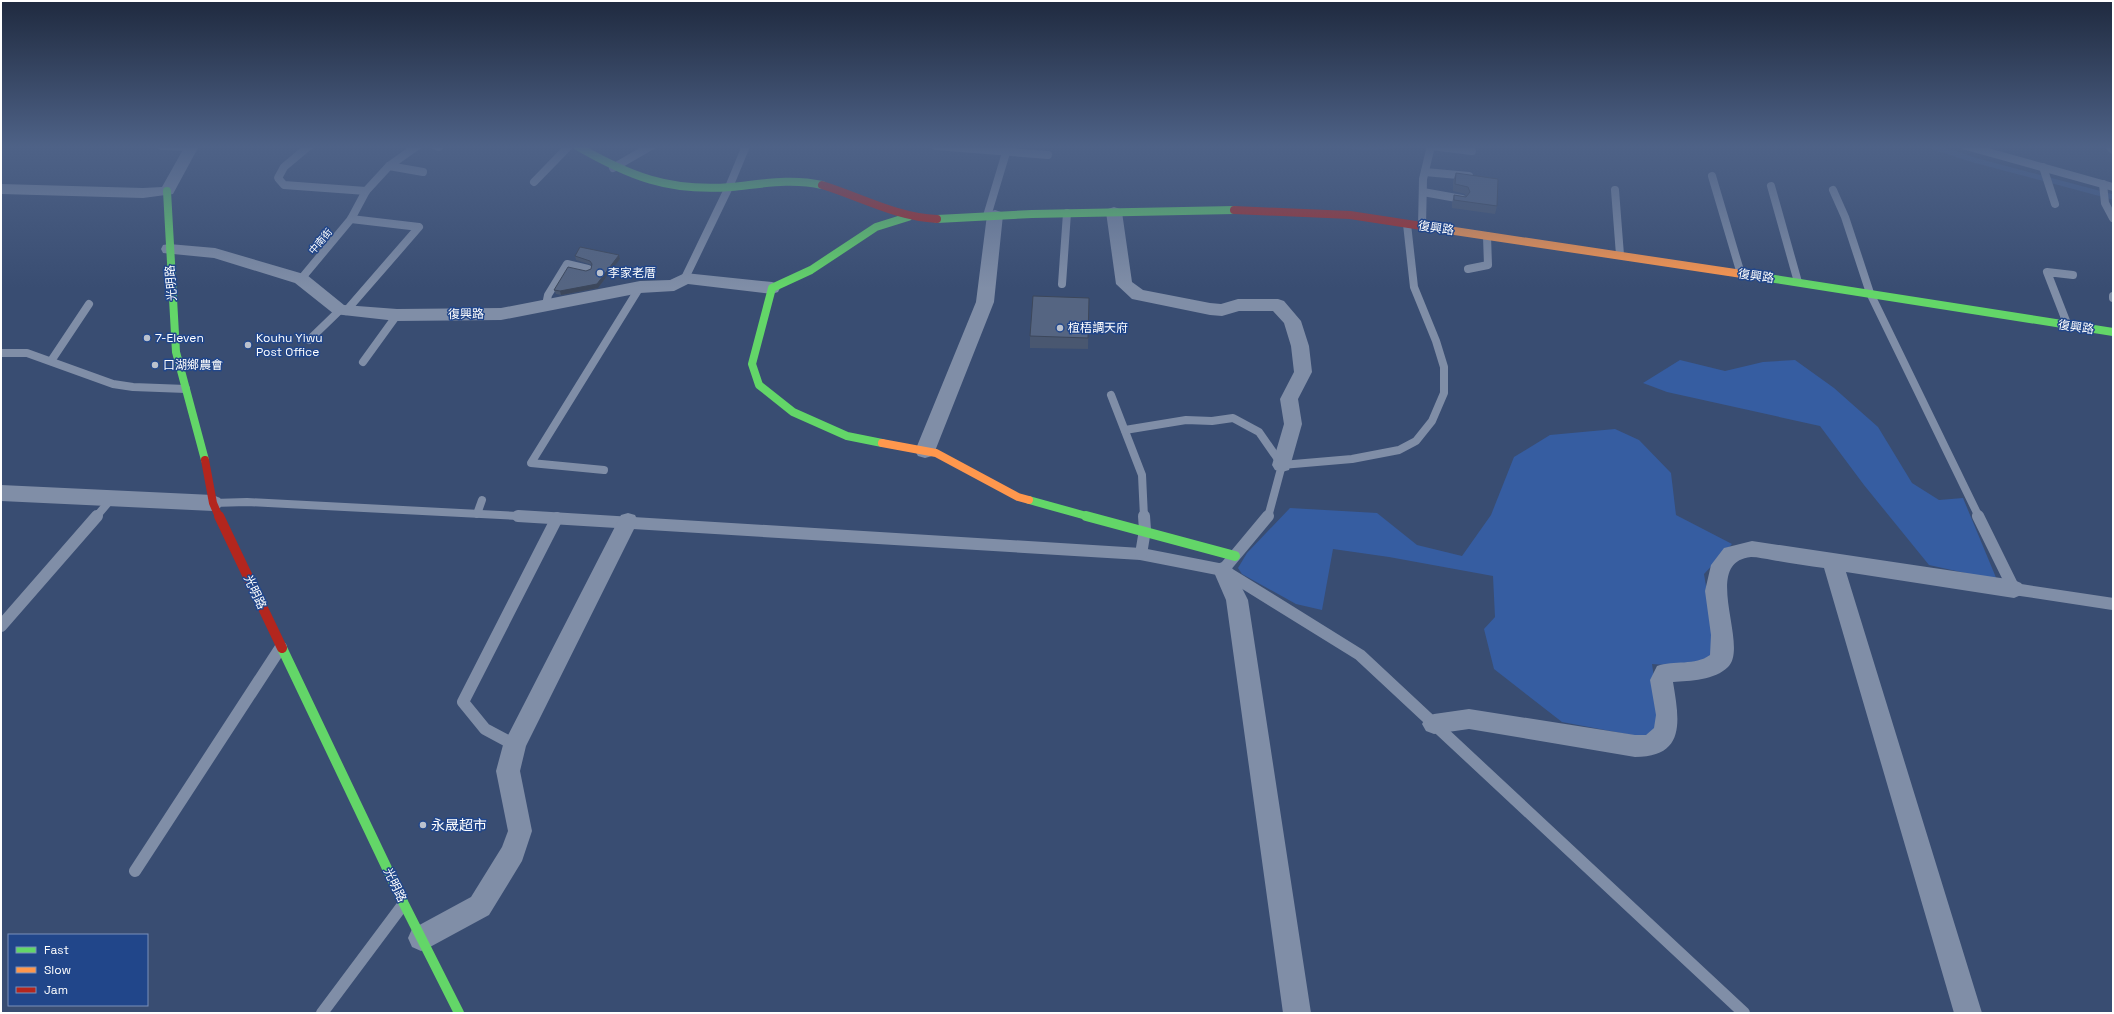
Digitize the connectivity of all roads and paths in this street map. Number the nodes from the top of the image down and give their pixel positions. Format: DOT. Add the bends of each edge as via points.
graph roads {
  1 [pos="167,193"];
  2 [pos="365,193"];
  3 [pos="726,193"];
  4 [pos="846,193"];
  5 [pos="996,193"];
  6 [pos="1423,193"];
  7 [pos="1430,193"];
  8 [pos="1615,193"];
  9 [pos="1717,193"];
  10 [pos="1773,193"];
  11 [pos="1834,193"];
  12 [pos="2052,193"];
  13 [pos="2104,193"];
  14 [pos="1462,199"];
  15 [pos="2055,204"];
  16 [pos="1114,212"];
  17 [pos="1067,213"];
  18 [pos="991,215"];
  19 [pos="908,217"];
  20 [pos="2113,218"];
  21 [pos="351,220"];
  22 [pos="1407,224"];
  23 [pos="1422,226"];
  24 [pos="1488,236"];
  25 [pos="169,249"];
  26 [pos="1620,255"];
  27 [pos="1468,268"];
  28 [pos="588,269"];
  29 [pos="1741,274"];
  30 [pos="2073,275"];
  31 [pos="301,278"];
  32 [pos="685,278"];
  33 [pos="1798,282"];
  34 [pos="1062,284"];
  35 [pos="640,287"];
  36 [pos="772,288"];
  37 [pos="1870,293"];
  38 [pos="89,304"];
  39 [pos="546,305"];
  40 [pos="343,311"];
  41 [pos="397,315"];
  42 [pos="2068,326"];
  43 [pos="2113,332"];
  44 [pos="309,340"];
  45 [pos="1,353"];
  46 [pos="51,361"];
  47 [pos="363,362"];
  48 [pos="186,389"];
  49 [pos="1111,395"];
  50 [pos="1124,430"];
  51 [pos="925,451"];
  52 [pos="1282,465"];
  53 [pos="604,470"];
  54 [pos="1,493"];
  55 [pos="112,498"];
  56 [pos="482,500"];
  57 [pos="213,503"];
  58 [pos="476,514"];
  59 [pos="557,518"];
  60 [pos="628,522"];
  61 [pos="1145,530"];
  62 [pos="1141,554"];
  63 [pos="1832,561"];
  64 [pos="1229,563"];
  65 [pos="2014,589"];
  66 [pos="2113,604"];
  67 [pos="1,626"];
  68 [pos="281,647"];
  69 [pos="1434,724"];
  70 [pos="515,745"];
  71 [pos="136,871"];
  72 [pos="404,904"];
  73 [pos="421,938"];
  74 [pos="322,1013"];
  75 [pos="459,1013"];
  76 [pos="1297,1013"];
  77 [pos="1744,1013"];
  78 [pos="1968,1013"];
  1 -- 25 [label="street, 光明路"];
  2 -- 21 [label="lane, 中南街"];
  3 -- 32 [label="lane"];
  4 -- 19 [label="street, 復興路"];
  5 -- 18 [label="lane"];
  6 -- 23 [label="lane"];
  7 -- 14 [label="lane"];
  8 -- 26 [label="lane"];
  9 -- 29 [label="lane"];
  10 -- 33 [label="lane"];
  11 -- 37 [label="lane"];
  12 -- 15 [label="lane"];
  13 -- 20 [label="lane" via="2105,203"];
  16 -- 17 [label="street, 復興路"];
  16 -- 22 [label="street, 復興路" via="1290,210 1350,215"];
  16 -- 52 [label="street" via="1124,284 1138,295 1222,310 1238,305 1278,305 1292,321 1300,346 1303,372 1289,399 1293,424"];
  17 -- 18 [label="street, 復興路"];
  17 -- 34 [label="lane"];
  18 -- 19 [label="street, 復興路" via="926,219"];
  18 -- 51 [label="street" via="985,302"];
  19 -- 36 [label="street" via="876,227 811,270"];
  21 -- 31 [label="lane, 中南街"];
  21 -- 40 [label="lane" via="419,227"];
  22 -- 23 [label="street, 復興路"];
  22 -- 52 [label="lane" via="1414,288 1445,369 1446,385 1439,411 1426,431 1413,444 1395,452"];
  23 -- 24 [label="street, 復興路"];
  24 -- 26 [label="street, 復興路"];
  24 -- 27 [label="lane" via="1488,265"];
  25 -- 31 [label="street" via="215,253"];
  25 -- 48 [label="street, 光明路" via="176,352"];
  26 -- 29 [label="street, 復興路"];
  28 -- 39 [label="lane" via="567,264 548,295"];
  29 -- 33 [label="street, 復興路"];
  30 -- 42 [label="lane" via="2047,272"];
  31 -- 40 [label="street"];
  32 -- 35 [label="street, 復興路" via="674,285"];
  32 -- 36 [label="street, 復興路"];
  33 -- 37 [label="street, 復興路"];
  35 -- 39 [label="street, 復興路"];
  35 -- 53 [label="lane" via="531,462"];
  36 -- 51 [label="street" via="752,364 759,385 793,412 848,436"];
  37 -- 42 [label="street, 復興路"];
  37 -- 65 [label="lane"];
  38 -- 46 [label="lane"];
  39 -- 41 [label="street, 復興路" via="502,314"];
  40 -- 41 [label="street, 復興路"];
  40 -- 44 [label="lane"];
  41 -- 47 [label="lane"];
  42 -- 43 [label="street, 復興路"];
  45 -- 46 [label="lane" via="27,353"];
  46 -- 48 [label="lane" via="113,384"];
  48 -- 57 [label="street, 光明路" via="210,481"];
  49 -- 50 [label="lane"];
  50 -- 52 [label="lane" via="1186,420 1212,421 1233,418 1259,432"];
  50 -- 61 [label="lane" via="1142,475"];
  51 -- 61 [label="street" via="936,453 1018,497"];
  52 -- 64 [label="lane" via="1268,516"];
  54 -- 55 [label="street"];
  55 -- 57 [label="street"];
  55 -- 67 [label="lane"];
  56 -- 58 [label="lane"];
  57 -- 58 [label="lane" via="247,502"];
  57 -- 68 [label="street, 光明路"];
  58 -- 59 [label="lane"];
  59 -- 60 [label="lane"];
  59 -- 70 [label="lane" via="463,702 485,729"];
  60 -- 62 [label="lane"];
  60 -- 70 [label="street"];
  61 -- 62 [label="lane"];
  61 -- 64 [label="street"];
  62 -- 64 [label="lane"];
  63 -- 65 [label="street"];
  63 -- 69 [label="street" via="1752,549 1731,554 1721,564 1716,591 1722,635 1721,660 1715,665 1698,670 1665,673 1661,680 1667,715 1665,733 1651,746 1635,746 1469,719"];
  63 -- 78 [label="street"];
  64 -- 69 [label="lane" via="1360,655"];
  64 -- 76 [label="street" via="1237,600"];
  65 -- 66 [label="lane"];
  68 -- 71 [label="lane"];
  68 -- 72 [label="street, 光明路"];
  69 -- 77 [label="lane"];
  70 -- 73 [label="street" via="508,771 520,831 507,865 480,906"];
  72 -- 73 [label="street, 光明路"];
  72 -- 74 [label="lane"];
  73 -- 75 [label="street, 光明路"];
}
